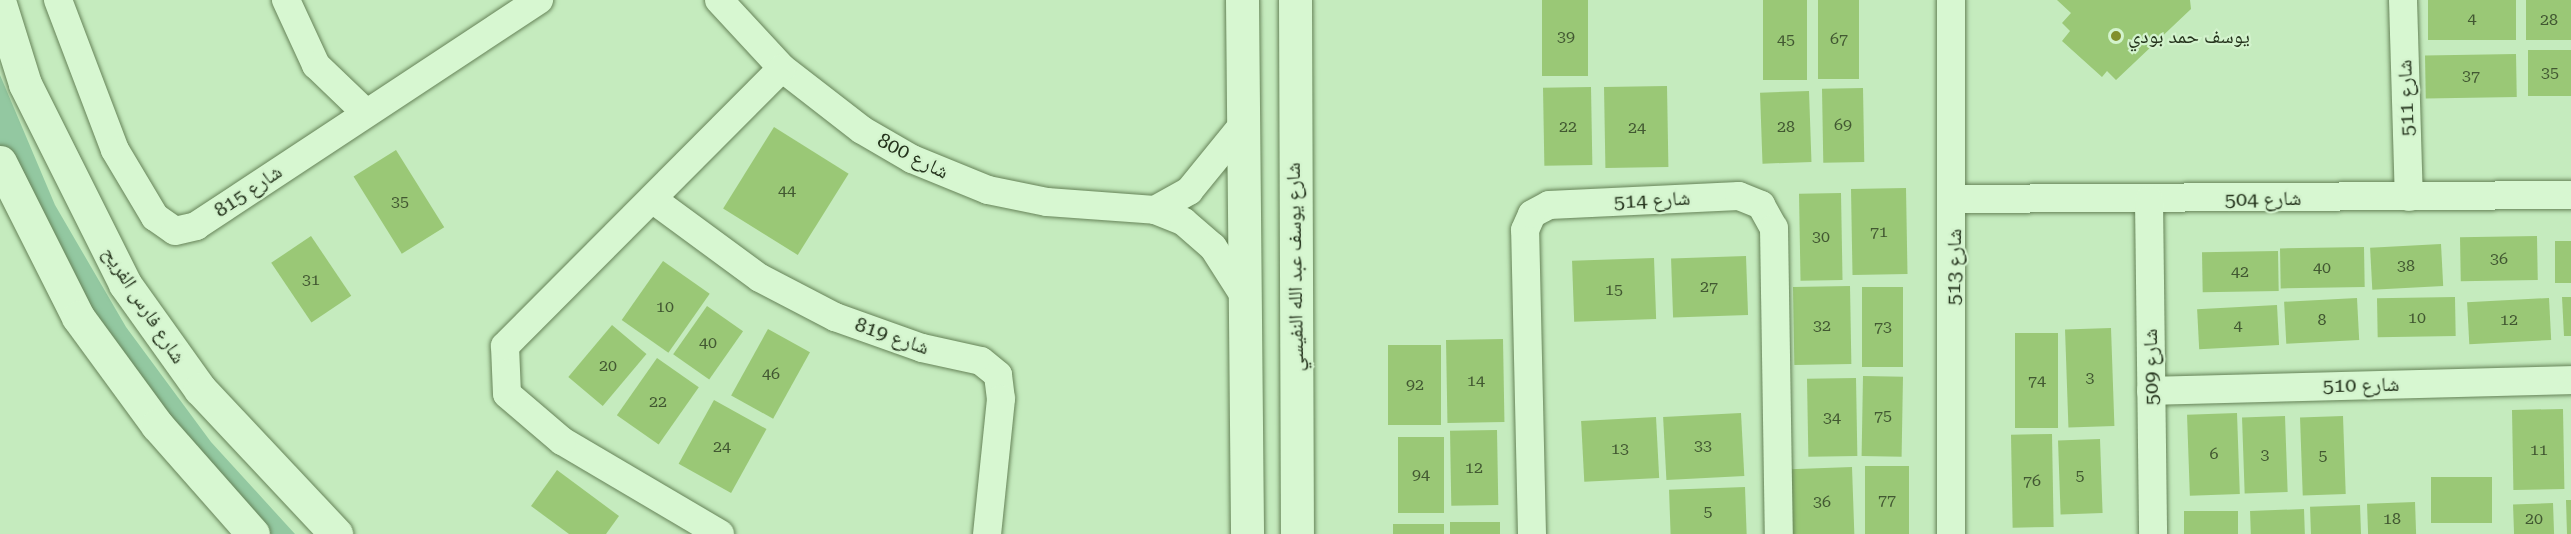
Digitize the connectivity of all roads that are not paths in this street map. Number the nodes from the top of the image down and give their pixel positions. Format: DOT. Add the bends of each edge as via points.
graph roads {
  1 [pos="58,0"];
  2 [pos="286,0"];
  3 [pos="719,0"];
  4 [pos="1242,0"];
  5 [pos="1295,0"];
  6 [pos="1952,0"];
  7 [pos="2403,0"];
  8 [pos="528,3"];
  9 [pos="0,4"];
  10 [pos="782,68"];
  11 [pos="365,112"];
  12 [pos="1242,126"];
  13 [pos="0,162"];
  14 [pos="0,180"];
  15 [pos="2571,195"];
  16 [pos="2409,197"];
  17 [pos="1954,199"];
  18 [pos="2150,200"];
  19 [pos="655,201"];
  20 [pos="1155,210"];
  21 [pos="21,212"];
  22 [pos="1243,294"];
  23 [pos="2571,380"];
  24 [pos="2151,391"];
  25 [pos="253,534"];
  26 [pos="336,534"];
  27 [pos="720,534"];
  28 [pos="987,534"];
  29 [pos="1247,534"];
  30 [pos="1297,534"];
  31 [pos="1532,534"];
  32 [pos="1779,534"];
  33 [pos="1951,534"];
  34 [pos="2153,534"];
  1 -- 11 [label="street, شارع 815" via="115,150 155,217 175,231 196,226"];
  2 -- 11 [label="street" via="316,65"];
  3 -- 10 [label="street, شارع 800"];
  4 -- 12 [label="street"];
  5 -- 30 [label="street, شارع يوسف عبد الله النفيسي"];
  6 -- 17 [label="street, شارع 513"];
  7 -- 16 [label="street, شارع 511"];
  8 -- 11 [label="street, شارع 815"];
  9 -- 26 [label="street, شارع فارس الفريح" via="25,84 125,284 200,389"];
  10 -- 19 [label="street"];
  10 -- 20 [label="street, شارع 800" via="862,130 946,175 1047,202"];
  12 -- 20 [label="street" via="1189,191"];
  12 -- 22 [label="street"];
  13 -- 21 [label="street"];
  14 -- 21 [label="street"];
  15 -- 16 [label="street, شارع 504"];
  16 -- 18 [label="street, شارع 504"];
  17 -- 18 [label="street, شارع 504"];
  17 -- 33 [label="street, شارع 513"];
  18 -- 24 [label="street, شارع 509"];
  19 -- 27 [label="street" via="505,346 507,393 562,441"];
  19 -- 28 [label="street, شارع 819" via="760,278 835,317 922,348 981,362 998,375 1001,399"];
  20 -- 22 [label="street, شارع 800" via="1184,222 1213,247"];
  21 -- 25 [label="street" via="85,326 157,425"];
  22 -- 29 [label="street"];
  23 -- 24 [label="street, شارع 510"];
  24 -- 34 [label="street, شارع 509"];
  31 -- 32 [label="street, شارع 514" via="1525,230 1532,214 1549,205 1739,195 1761,205 1774,228"];
}
